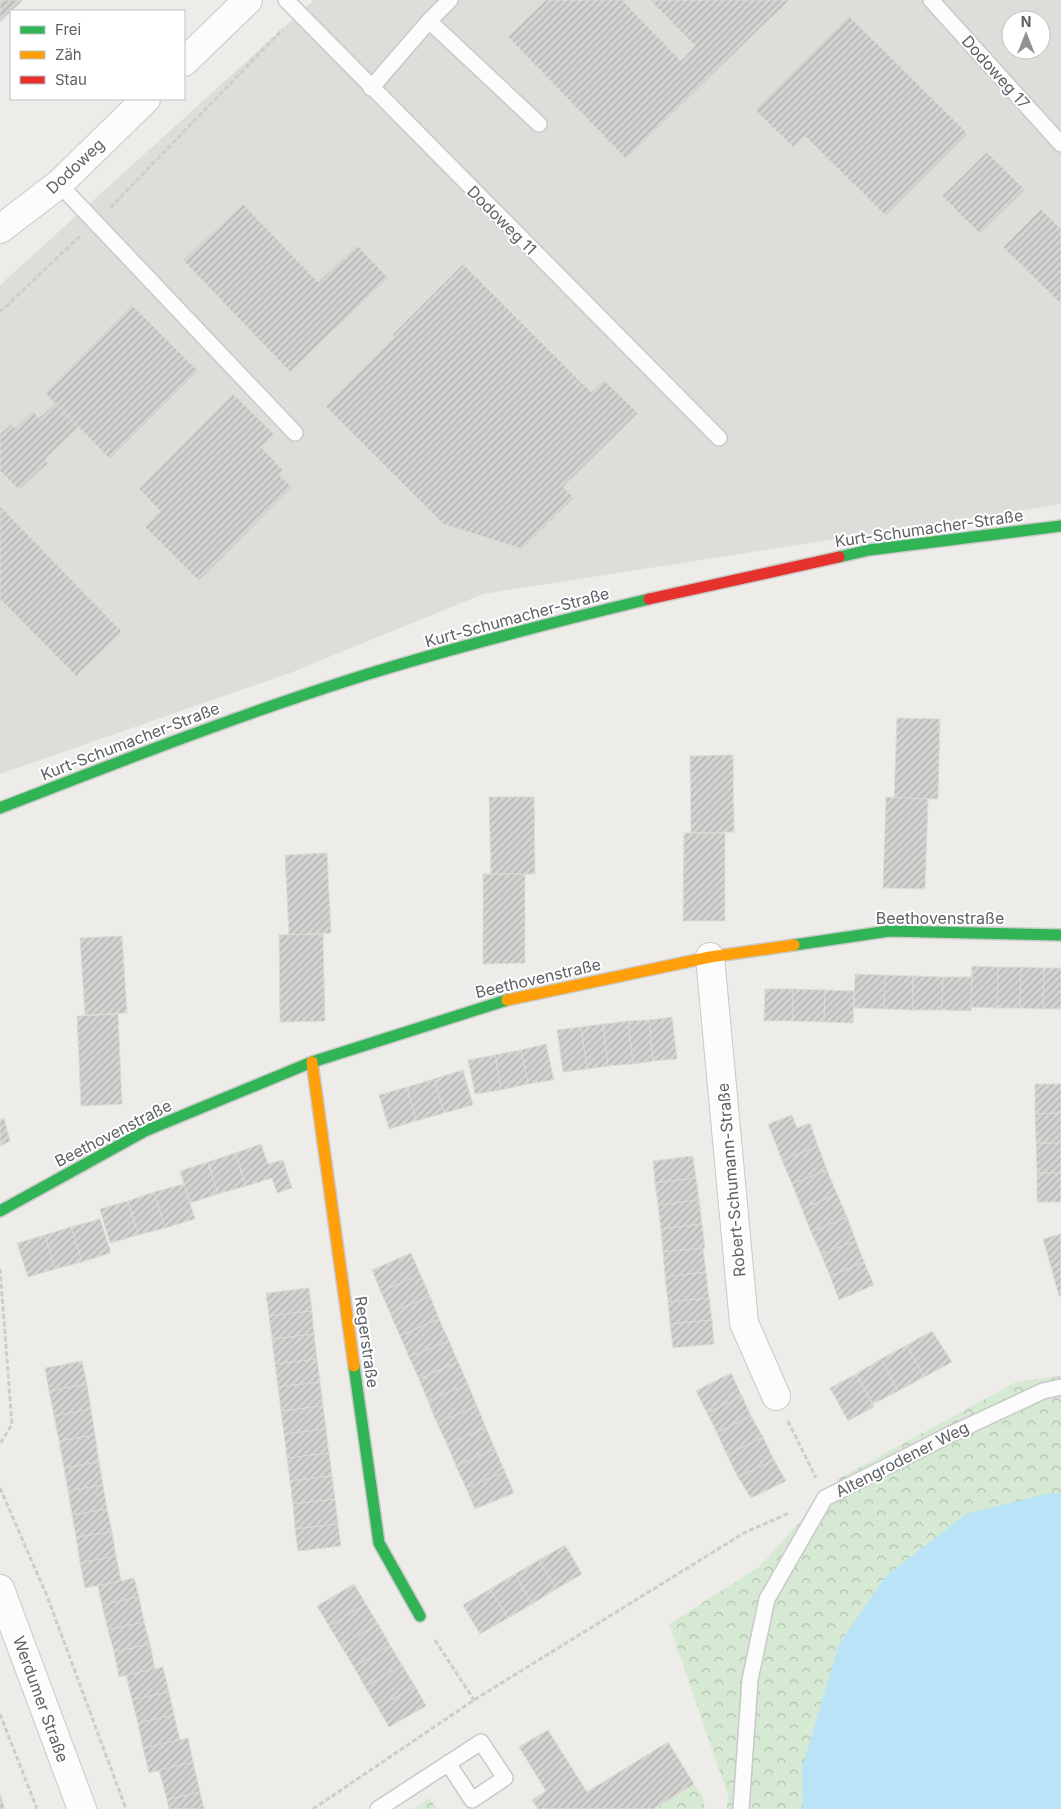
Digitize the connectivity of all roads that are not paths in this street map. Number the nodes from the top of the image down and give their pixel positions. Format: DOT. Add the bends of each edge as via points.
graph roads {
  1 [pos="248,0"];
  2 [pos="286,0"];
  3 [pos="450,0"];
  4 [pos="931,0"];
  5 [pos="429,21"];
  6 [pos="185,61"];
  7 [pos="371,88"];
  8 [pos="145,100"];
  9 [pos="539,124"];
  10 [pos="1061,144"];
  11 [pos="59,184"];
  12 [pos="0,229"];
  13 [pos="295,433"];
  14 [pos="719,438"];
  15 [pos="1061,526"];
  16 [pos="0,808"];
  17 [pos="1061,935"];
  18 [pos="710,957"];
  19 [pos="312,1062"];
  20 [pos="0,1211"];
  21 [pos="1061,1388"];
  22 [pos="776,1396"];
  23 [pos="0,1589"];
  24 [pos="420,1616"];
  25 [pos="448,1763"];
  26 [pos="82,1809"];
  27 [pos="378,1809"];
  28 [pos="742,1809"];
  1 -- 6 [label="street"];
  2 -- 7 [label="lane, Dodoweg 11"];
  3 -- 5 [label="lane"];
  4 -- 10 [label="lane, Dodoweg 17"];
  5 -- 7 [label="lane"];
  5 -- 9 [label="lane"];
  7 -- 14 [label="lane, Dodoweg 11"];
  8 -- 11 [label="street, Dodoweg"];
  11 -- 12 [label="street, Dodoweg"];
  11 -- 13 [label="lane"];
  15 -- 16 [label="street, Kurt-Schumacher-Straße" via="870,550 539,626 366,675 196,732"];
  17 -- 18 [label="street, Beethovenstraße" via="889,931"];
  18 -- 19 [label="street, Beethovenstraße" via="510,999"];
  18 -- 22 [label="street, Robert-Schumann-Straße" via="744,1323"];
  19 -- 20 [label="street, Beethovenstraße" via="145,1132"];
  19 -- 24 [label="street, Regerstraße" via="379,1542"];
  21 -- 28 [label="lane, Altengrodener Weg" via="1043,1391 951,1434 826,1498 767,1599 750,1680"];
  23 -- 26 [label="street, Werdumer Straße"];
  25 -- 27 [label="lane"];
}
